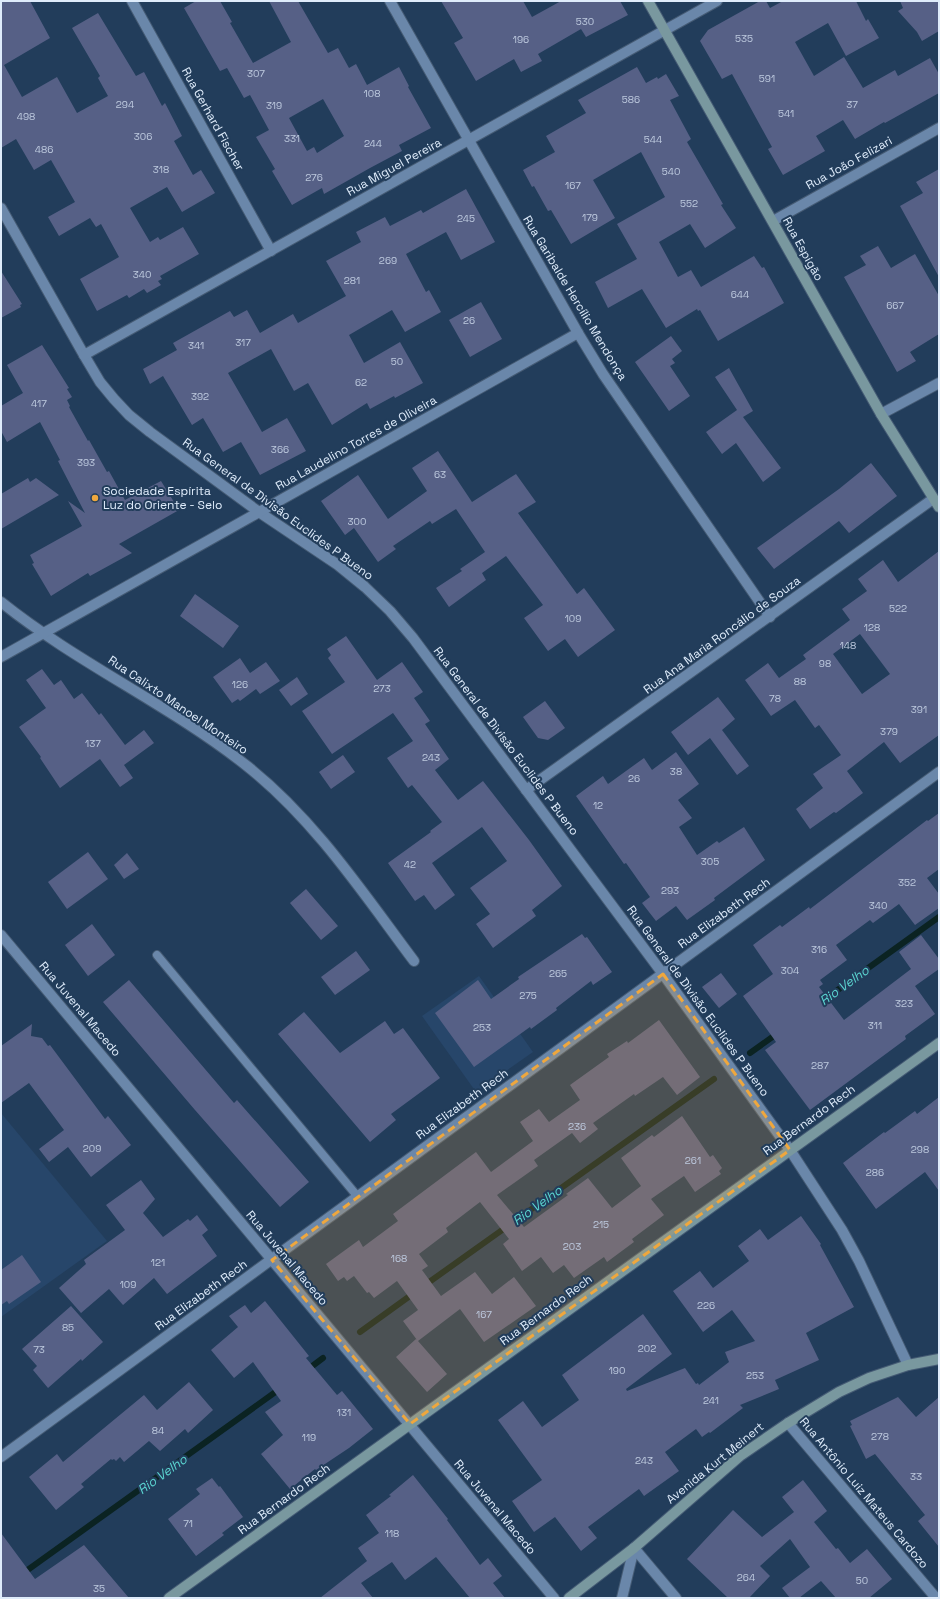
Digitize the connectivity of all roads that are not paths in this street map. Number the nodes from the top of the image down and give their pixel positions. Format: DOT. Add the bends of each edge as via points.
graph roads {
  1 [pos="132,1"];
  2 [pos="390,1"];
  3 [pos="648,1"];
  4 [pos="717,1"];
  5 [pos="665,30"];
  6 [pos="939,128"];
  7 [pos="468,140"];
  8 [pos="1,208"];
  9 [pos="773,221"];
  10 [pos="271,250"];
  11 [pos="578,333"];
  12 [pos="84,356"];
  13 [pos="939,383"];
  14 [pos="881,414"];
  15 [pos="936,503"];
  16 [pos="260,512"];
  17 [pos="1,602"];
  18 [pos="770,617"];
  19 [pos="44,633"];
  20 [pos="1,657"];
  21 [pos="939,772"];
  22 [pos="526,790"];
  23 [pos="1,935"];
  24 [pos="157,955"];
  25 [pos="414,961"];
  26 [pos="663,974"];
  27 [pos="939,1043"];
  28 [pos="790,1150"];
  29 [pos="358,1197"];
  30 [pos="272,1260"];
  31 [pos="939,1359"];
  32 [pos="908,1366"];
  33 [pos="788,1423"];
  34 [pos="410,1424"];
  35 [pos="1,1458"];
  36 [pos="634,1548"];
  37 [pos="169,1598"];
  38 [pos="554,1598"];
  39 [pos="569,1598"];
  40 [pos="622,1598"];
  41 [pos="676,1598"];
  42 [pos="936,1598"];
  1 -- 10 [label="street, Rua Gerhard Fischer"];
  2 -- 7 [label="street, Rua Garibalde Hercílio Mendonça"];
  3 -- 5 [label="main road, Rua Espigão"];
  4 -- 5 [label="street, Rua Miguel Pereira"];
  5 -- 7 [label="street, Rua Miguel Pereira"];
  5 -- 9 [label="main road, Rua Espigão"];
  6 -- 9 [label="street, Rua João Felizari"];
  7 -- 10 [label="street, Rua Miguel Pereira"];
  7 -- 11 [label="street, Rua Garibalde Hercílio Mendonça"];
  8 -- 12 [label="street, Rua General de Divisão Euclides P Bueno"];
  9 -- 14 [label="main road, Rua Espigão"];
  10 -- 12 [label="street, Rua Miguel Pereira"];
  11 -- 16 [label="street, Rua Laudelino Torres de Oliveira"];
  11 -- 18 [label="street, Rua Garibalde Hercílio Mendonça" via="603,374"];
  12 -- 16 [label="street, Rua General de Divisão Euclides P Bueno" via="100,382 129,415"];
  13 -- 14 [label="street"];
  14 -- 15 [label="main road, Rua Espigão"];
  15 -- 18 [label="street, Rua Ana Maria Roncálio de Souza"];
  16 -- 19 [label="street, Rua Laudelino Torres de Oliveira"];
  16 -- 22 [label="street, Rua General de Divisão Euclides P Bueno" via="338,565 390,611"];
  17 -- 19 [label="street, Rua Calixto Manoel Monteiro"];
  18 -- 22 [label="street, Rua Ana Maria Roncálio de Souza"];
  19 -- 20 [label="street, Rua Laudelino Torres de Oliveira"];
  19 -- 25 [label="street, Rua Calixto Manoel Monteiro" via="213,740 272,788 296,810 324,843"];
  21 -- 26 [label="street, Rua Elizabeth Rech"];
  22 -- 26 [label="street, Rua General de Divisão Euclides P Bueno"];
  23 -- 30 [label="street, Rua Juvenal Macedo"];
  24 -- 29 [label="lane"];
  26 -- 28 [label="street, Rua General de Divisão Euclides P Bueno"];
  26 -- 29 [label="street, Rua Elizabeth Rech"];
  27 -- 28 [label="main road, Rua Bernardo Rech"];
  28 -- 32 [label="street, Rua General de Divisão Euclides P Bueno" via="859,1261"];
  28 -- 34 [label="main road, Rua Bernardo Rech"];
  29 -- 30 [label="street, Rua Elizabeth Rech"];
  30 -- 34 [label="street, Rua Juvenal Macedo"];
  30 -- 35 [label="street, Rua Elizabeth Rech"];
  31 -- 32 [label="main road, Avenida Kurt Meinert"];
  32 -- 33 [label="main road, Avenida Kurt Meinert" via="869,1378"];
  33 -- 36 [label="main road, Avenida Kurt Meinert" via="734,1461"];
  33 -- 42 [label="street, Rua Antônio Luiz Mateus Cardozo"];
  34 -- 37 [label="main road, Rua Bernardo Rech"];
  34 -- 38 [label="street, Rua Juvenal Macedo"];
  36 -- 39 [label="main road, Avenida Kurt Meinert"];
  36 -- 40 [label="street"];
  36 -- 41 [label="street"];
}
